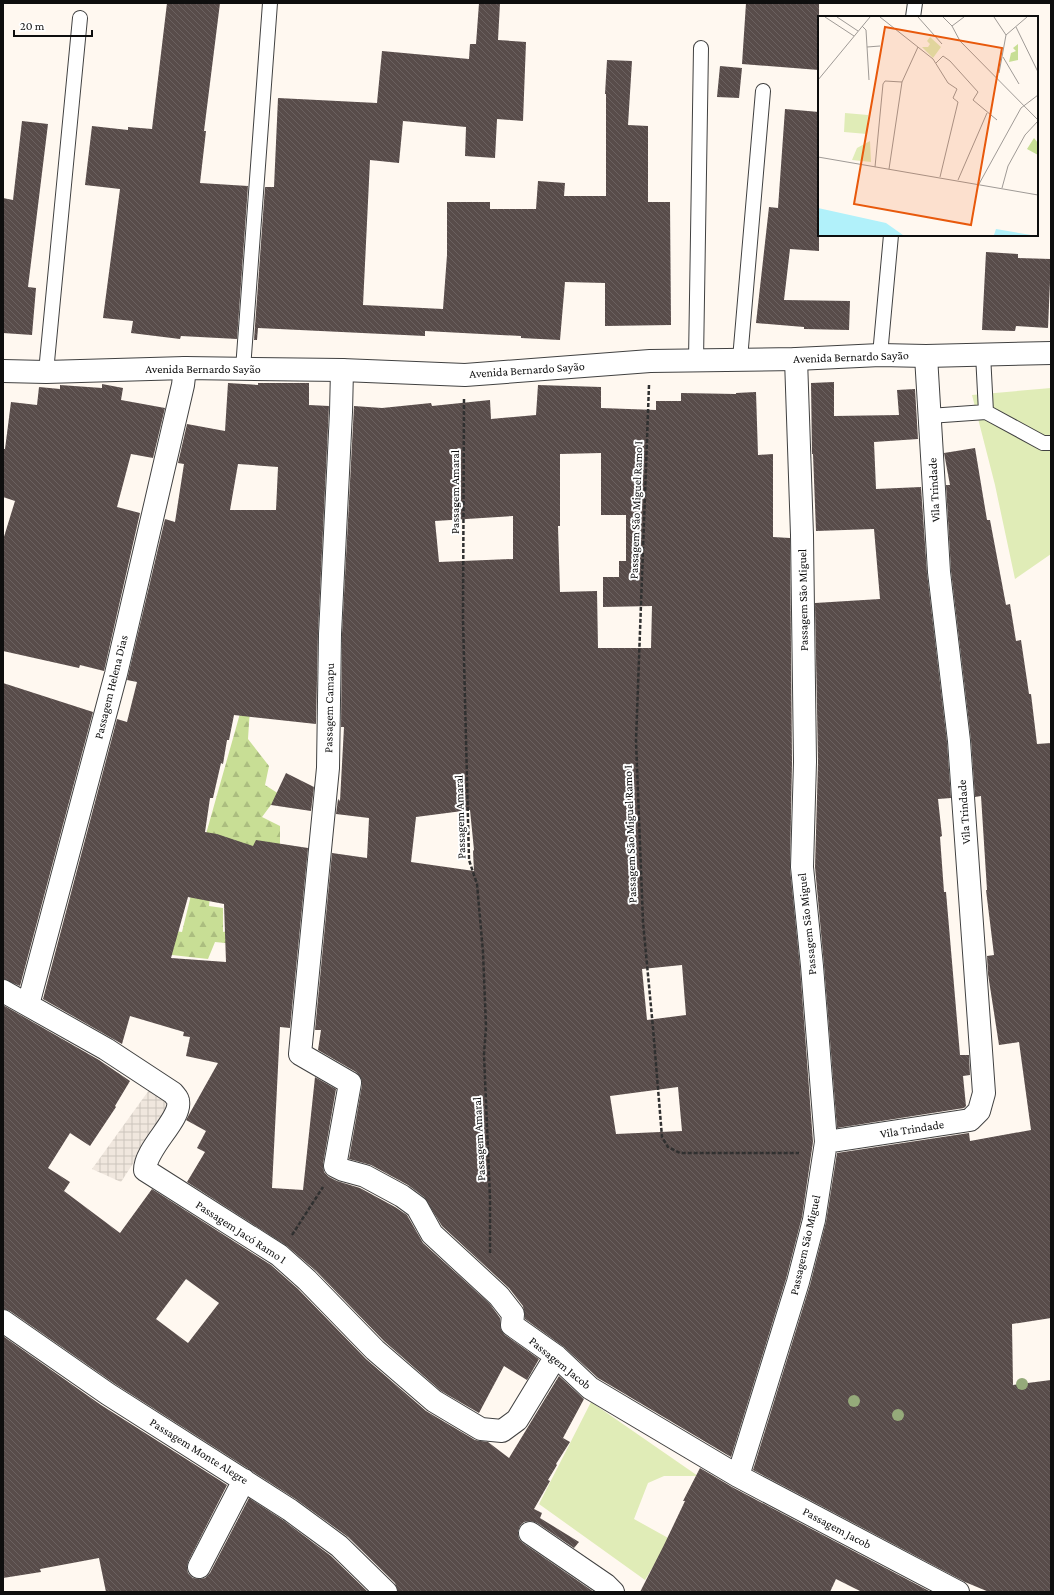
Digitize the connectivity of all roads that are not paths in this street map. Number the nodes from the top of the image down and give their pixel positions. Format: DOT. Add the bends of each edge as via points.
graph roads {
  1 [pos="270,3"];
  2 [pos="915,3"];
  3 [pos="913,16"];
  4 [pos="80,18"];
  5 [pos="701,48"];
  6 [pos="763,91"];
  7 [pos="891,236"];
  8 [pos="1051,352"];
  9 [pos="983,354"];
  10 [pos="880,355"];
  11 [pos="926,356"];
  12 [pos="740,359"];
  13 [pos="796,359"];
  14 [pos="696,360"];
  15 [pos="243,369"];
  16 [pos="3,371"];
  17 [pos="46,372"];
  18 [pos="184,377"];
  19 [pos="341,378"];
  20 [pos="986,412"];
  21 [pos="929,416"];
  22 [pos="1051,443"];
  23 [pos="3,991"];
  24 [pos="28,1005"];
  25 [pos="825,1148"];
  26 [pos="335,1166"];
  27 [pos="3,1321"];
  28 [pos="556,1356"];
  29 [pos="738,1476"];
  30 [pos="244,1480"];
  31 [pos="530,1533"];
  32 [pos="199,1567"];
  33 [pos="386,1592"];
  34 [pos="613,1592"];
  35 [pos="958,1592"];
  1 -- 15 [label="lane"];
  2 -- 3 [label="lane"];
  4 -- 17 [label="lane"];
  5 -- 14 [label="lane"];
  6 -- 12 [label="lane"];
  7 -- 10 [label="lane"];
  8 -- 9 [label="street, Avenida Bernardo Sayão"];
  9 -- 11 [label="street, Avenida Bernardo Sayão"];
  9 -- 20 [label="lane"];
  10 -- 11 [label="street, Avenida Bernardo Sayão"];
  10 -- 13 [label="street, Avenida Bernardo Sayão"];
  11 -- 21 [label="street, Vila Trindade"];
  12 -- 13 [label="street, Avenida Bernardo Sayão"];
  12 -- 14 [label="street, Avenida Bernardo Sayão"];
  13 -- 25 [label="street, Passagem São Miguel" via="805,754 802,866"];
  14 -- 19 [label="street, Avenida Bernardo Sayão" via="464,375"];
  15 -- 18 [label="street, Avenida Bernardo Sayão"];
  15 -- 19 [label="street, Avenida Bernardo Sayão"];
  16 -- 17 [label="street, Avenida Bernardo Sayão"];
  17 -- 18 [label="street, Avenida Bernardo Sayão"];
  18 -- 24 [label="street, Passagem Helena Dias" via="116,674"];
  19 -- 26 [label="street, Passagem Camapu" via="330,634 328,768 300,1045 300,1054 350,1083"];
  20 -- 21 [label="lane"];
  20 -- 22 [label="lane" via="1044,443"];
  21 -- 25 [label="street, Vila Trindade" via="939,572 959,741 984,1093 979,1111 970,1120"];
  23 -- 24 [label="street, Passagem Jacó Ramo I"];
  24 -- 28 [label="street, Passagem Jacó Ramo I" via="106,1049 173,1093 178,1100 178,1108 156,1144 145,1170 279,1255 307,1280 374,1350 434,1401 481,1428 502,1431 517,1420"];
  25 -- 29 [label="street, Passagem São Miguel" via="814,1220 798,1282"];
  26 -- 28 [label="street, Passagem Jacob" via="365,1176 417,1207 432,1234 499,1296 513,1314 512,1325"];
  27 -- 30 [label="street, Passagem Monte Alegre" via="108,1394"];
  28 -- 29 [label="street, Passagem Jacob" via="590,1388"];
  29 -- 35 [label="street, Passagem Jacob"];
  30 -- 32 [label="street"];
  30 -- 33 [label="street, Passagem Monte Alegre" via="339,1546"];
  31 -- 34 [label="street"];
}
